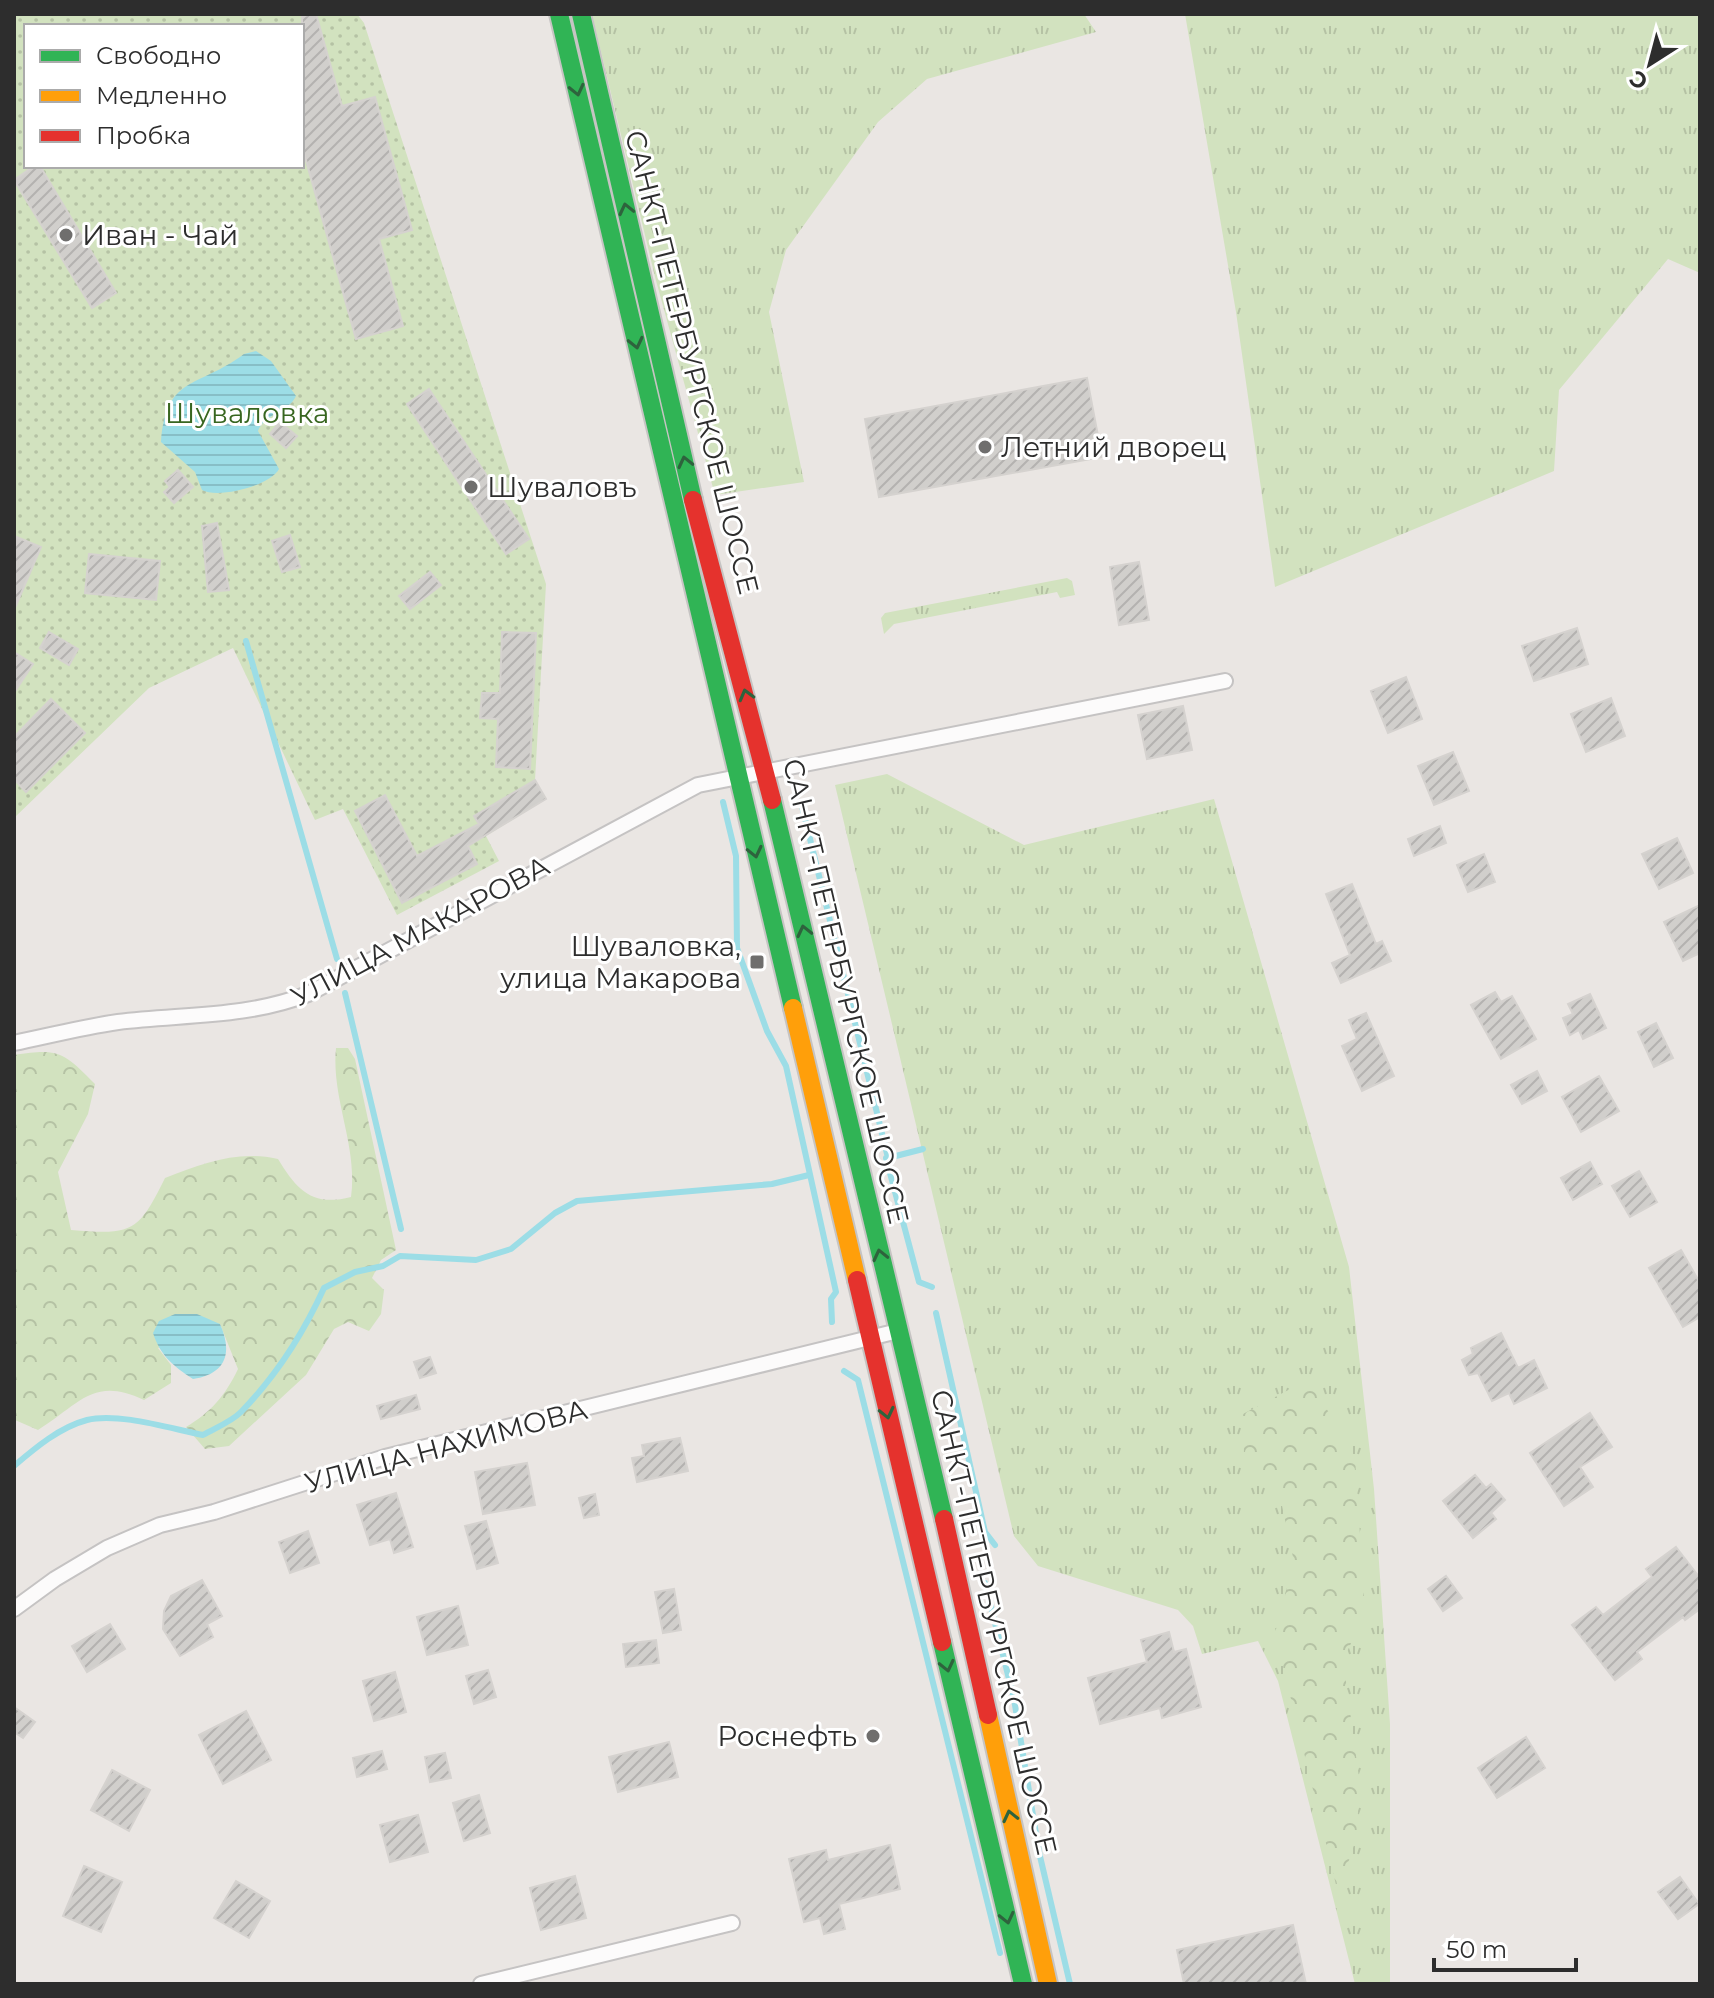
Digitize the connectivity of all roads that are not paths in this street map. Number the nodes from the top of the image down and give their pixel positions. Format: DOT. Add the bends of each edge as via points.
graph roads {
  1 [pos="559,14"];
  2 [pos="581,14"];
  3 [pos="1225,681"];
  4 [pos="765,770"];
  5 [pos="737,776"];
  6 [pos="14,1043"];
  7 [pos="898,1331"];
  8 [pos="869,1337"];
  9 [pos="14,1609"];
  10 [pos="732,1923"];
  11 [pos="481,1984"];
  12 [pos="1023,1984"];
  13 [pos="1048,1984"];
  1 -- 5 [label="main road, САНКТ-ПЕТЕРБУРГСКОЕ ШОССЕ, one-way"];
  4 -- 2 [label="main road, САНКТ-ПЕТЕРБУРГСКОЕ ШОССЕ, one-way" via="702,538"];
  3 -- 4 [label="street, УЛИЦА МАКАРОВА"];
  4 -- 5 [label="street, УЛИЦА МАКАРОВА"];
  7 -- 4 [label="main road, САНКТ-ПЕТЕРБУРГСКОЕ ШОССЕ, one-way"];
  5 -- 6 [label="street, УЛИЦА МАКАРОВА" via="672,798 278,1006 116,1023"];
  5 -- 8 [label="main road, САНКТ-ПЕТЕРБУРГСКОЕ ШОССЕ, one-way"];
  7 -- 8 [label="street, УЛИЦА НАХИМОВА"];
  13 -- 7 [label="main road, САНКТ-ПЕТЕРБУРГСКОЕ ШОССЕ, one-way"];
  8 -- 9 [label="street, УЛИЦА НАХИМОВА" via="385,1457 160,1525 107,1548"];
  8 -- 12 [label="main road, САНКТ-ПЕТЕРБУРГСКОЕ ШОССЕ, one-way"];
  10 -- 11 [label="street"];
}
